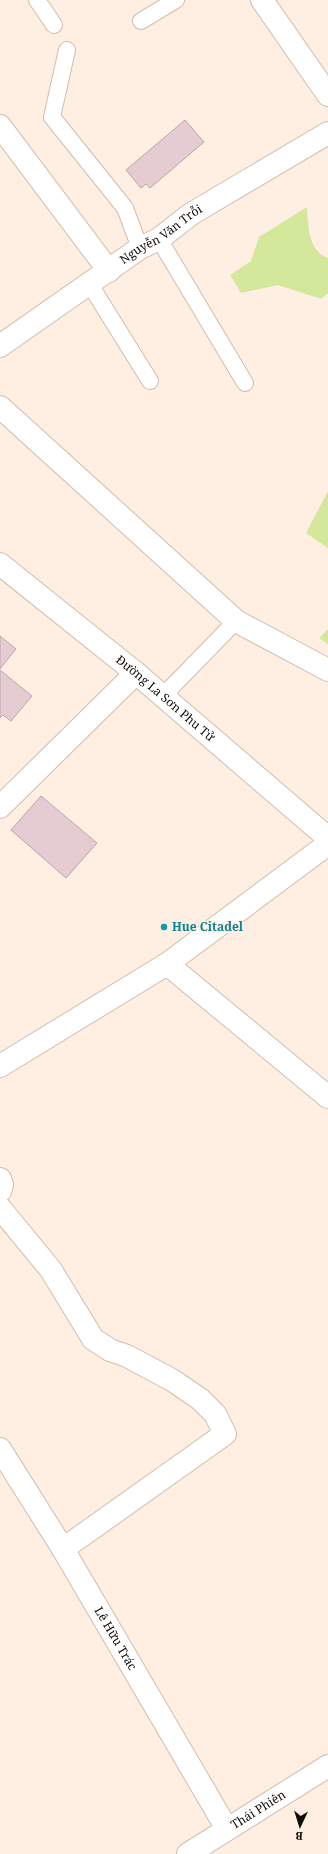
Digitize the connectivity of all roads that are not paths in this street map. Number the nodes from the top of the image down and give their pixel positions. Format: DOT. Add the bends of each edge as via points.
graph roads {
  1 [pos="37,0"];
  2 [pos="176,0"];
  3 [pos="262,0"];
  4 [pos="142,21"];
  5 [pos="54,25"];
  6 [pos="67,50"];
  7 [pos="328,96"];
  8 [pos="0,126"];
  9 [pos="328,133"];
  10 [pos="149,244"];
  11 [pos="109,271"];
  12 [pos="89,284"];
  13 [pos="0,346"];
  14 [pos="150,381"];
  15 [pos="245,383"];
  16 [pos="0,407"];
  17 [pos="0,564"];
  18 [pos="236,621"];
  19 [pos="328,670"];
  20 [pos="136,673"];
  21 [pos="162,697"];
  22 [pos="0,807"];
  23 [pos="328,838"];
  24 [pos="328,844"];
  25 [pos="168,964"];
  26 [pos="0,1066"];
  27 [pos="328,1097"];
  28 [pos="0,1179"];
  29 [pos="0,1191"];
  30 [pos="0,1208"];
  31 [pos="0,1449"];
  32 [pos="63,1549"];
  33 [pos="328,1766"];
  34 [pos="227,1829"];
  35 [pos="188,1854"];
  1 -- 5 [label="lane"];
  2 -- 4 [label="lane"];
  3 -- 7 [label="street"];
  6 -- 10 [label="lane" via="52,117 125,208"];
  8 -- 11 [label="street"];
  9 -- 10 [label="street, Nguyễn Văn Trỗi" via="191,214"];
  10 -- 11 [label="street, Nguyễn Văn Trỗi"];
  10 -- 15 [label="lane"];
  11 -- 12 [label="street, Nguyễn Văn Trỗi"];
  12 -- 13 [label="street, Nguyễn Văn Trỗi"];
  12 -- 14 [label="lane"];
  16 -- 18 [label="street"];
  17 -- 20 [label="street, Đường La Sơn Phu Tử"];
  18 -- 19 [label="street"];
  18 -- 21 [label="lane"];
  20 -- 21 [label="street, Đường La Sơn Phu Tử"];
  20 -- 22 [label="street"];
  21 -- 23 [label="street, Đường La Sơn Phu Tử"];
  24 -- 25 [label="street"];
  25 -- 26 [label="street"];
  25 -- 27 [label="street"];
  28 -- 29 [label="street"];
  30 -- 32 [label="street" via="51,1270 93,1339 172,1380 200,1399 215,1414 225,1434"];
  31 -- 32 [label="street, Lê Hữu Trác"];
  32 -- 34 [label="street, Lê Hữu Trác"];
  33 -- 34 [label="street, Thái Phiên"];
  34 -- 35 [label="street, Thái Phiên"];
}
